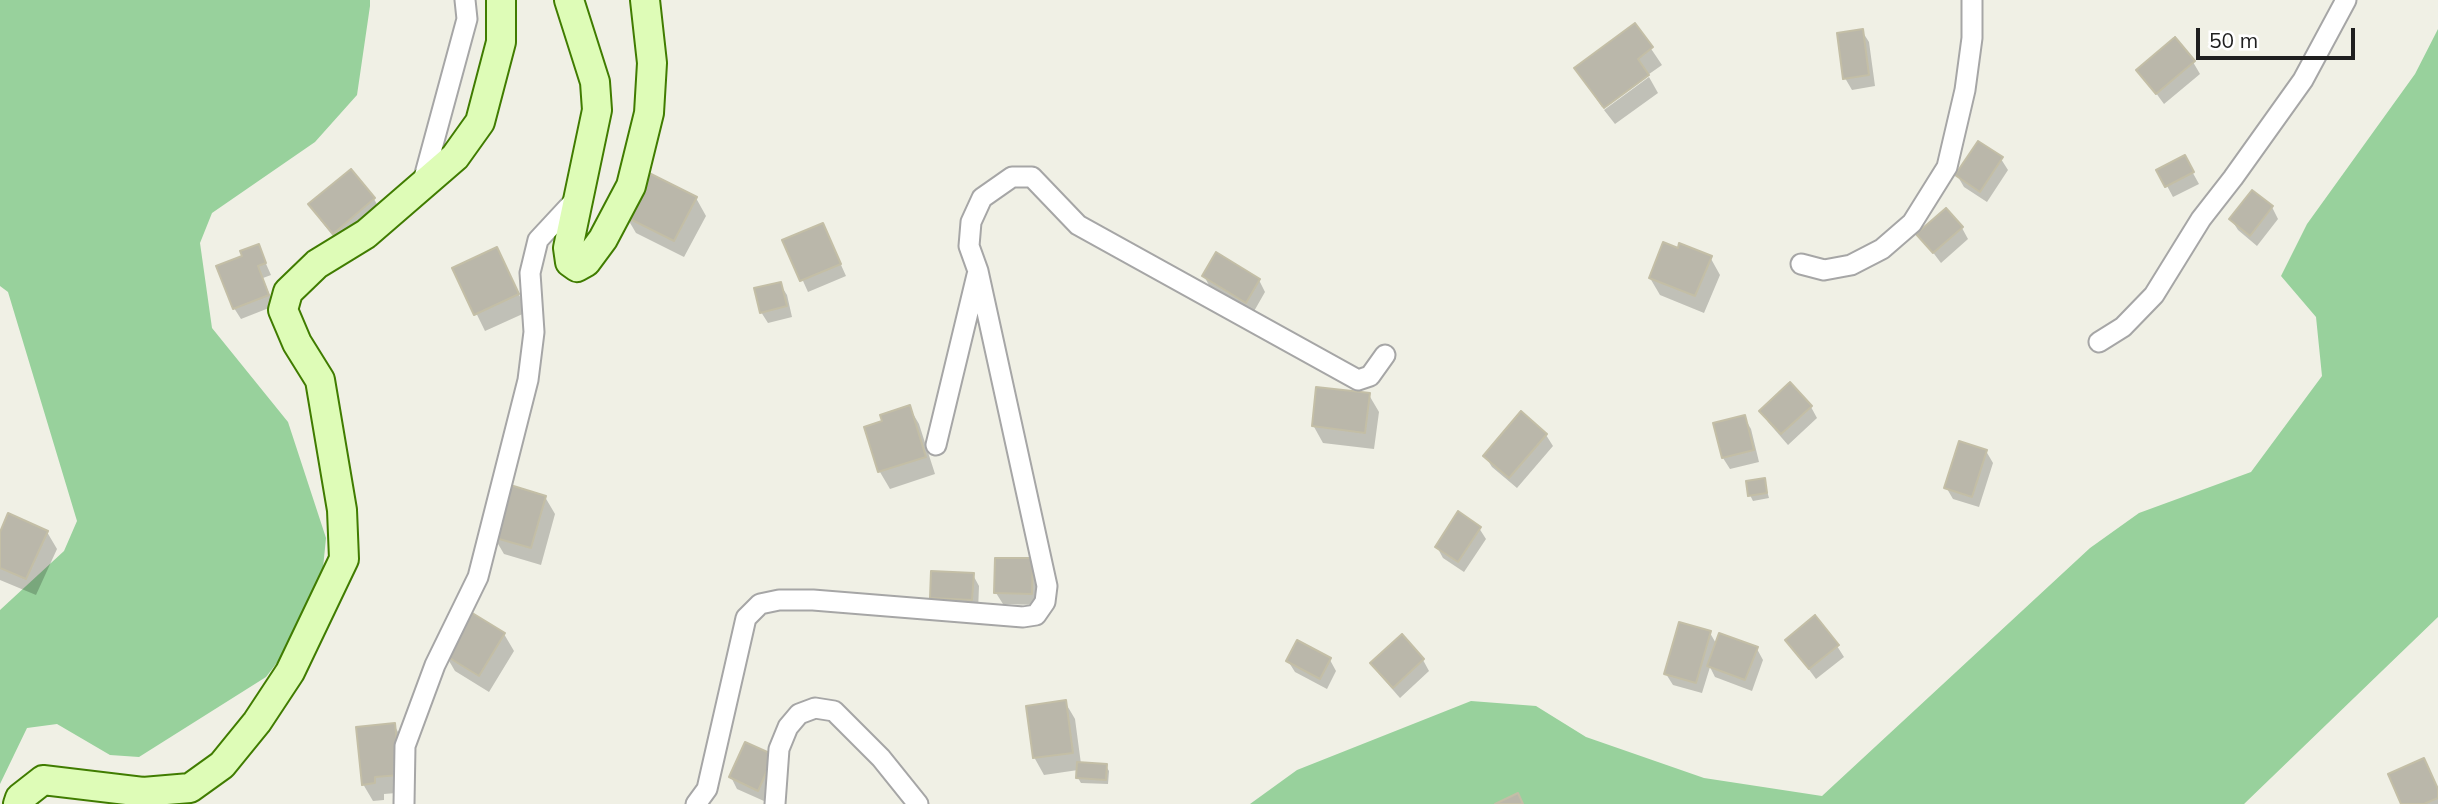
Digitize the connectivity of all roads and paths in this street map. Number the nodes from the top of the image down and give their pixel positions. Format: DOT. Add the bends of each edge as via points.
graph roads {
  1 [pos="465,0"];
  2 [pos="501,0"];
  3 [pos="569,0"];
  4 [pos="645,0"];
  5 [pos="1972,0"];
  6 [pos="2346,0"];
  7 [pos="422,186"];
  8 [pos="577,198"];
  9 [pos="1801,264"];
  10 [pos="978,271"];
  11 [pos="2099,342"];
  12 [pos="1385,355"];
  13 [pos="936,444"];
  14 [pos="18,804"];
  15 [pos="404,804"];
  16 [pos="696,804"];
  17 [pos="775,804"];
  18 [pos="918,804"];
  1 -- 7 [label="street" via="467,19"];
  2 -- 7 [label="street" via="501,42 480,122 455,157"];
  3 -- 8 [label="street" via="595,82 597,110"];
  4 -- 8 [label="street" via="652,63 649,113 631,186 603,239 577,267 570,262 568,248"];
  5 -- 9 [label="street" via="1965,90 1947,167 1912,223 1882,249 1851,265 1825,270"];
  6 -- 11 [label="street" via="2303,80 2201,219 2154,295 2123,327"];
  7 -- 14 [label="street" via="366,234 317,264 288,292 283,310 296,343 320,380 342,510 344,559 284,682 222,765 190,788 143,792 43,780"];
  8 -- 15 [label="street" via="538,240 530,273 534,332 528,380 478,578 435,665 405,746"];
  10 -- 12 [label="street" via="969,246 971,222 982,198 1012,177 1032,177 1078,225 1358,380 1370,376"];
  10 -- 13 [label="street"];
  10 -- 16 [label="street" via="1047,586 1045,602 1036,615 1023,617 813,600 760,604 746,618 707,789"];
  17 -- 18 [label="street" via="779,749 788,727 799,714 815,708 834,712 881,758"];
}
